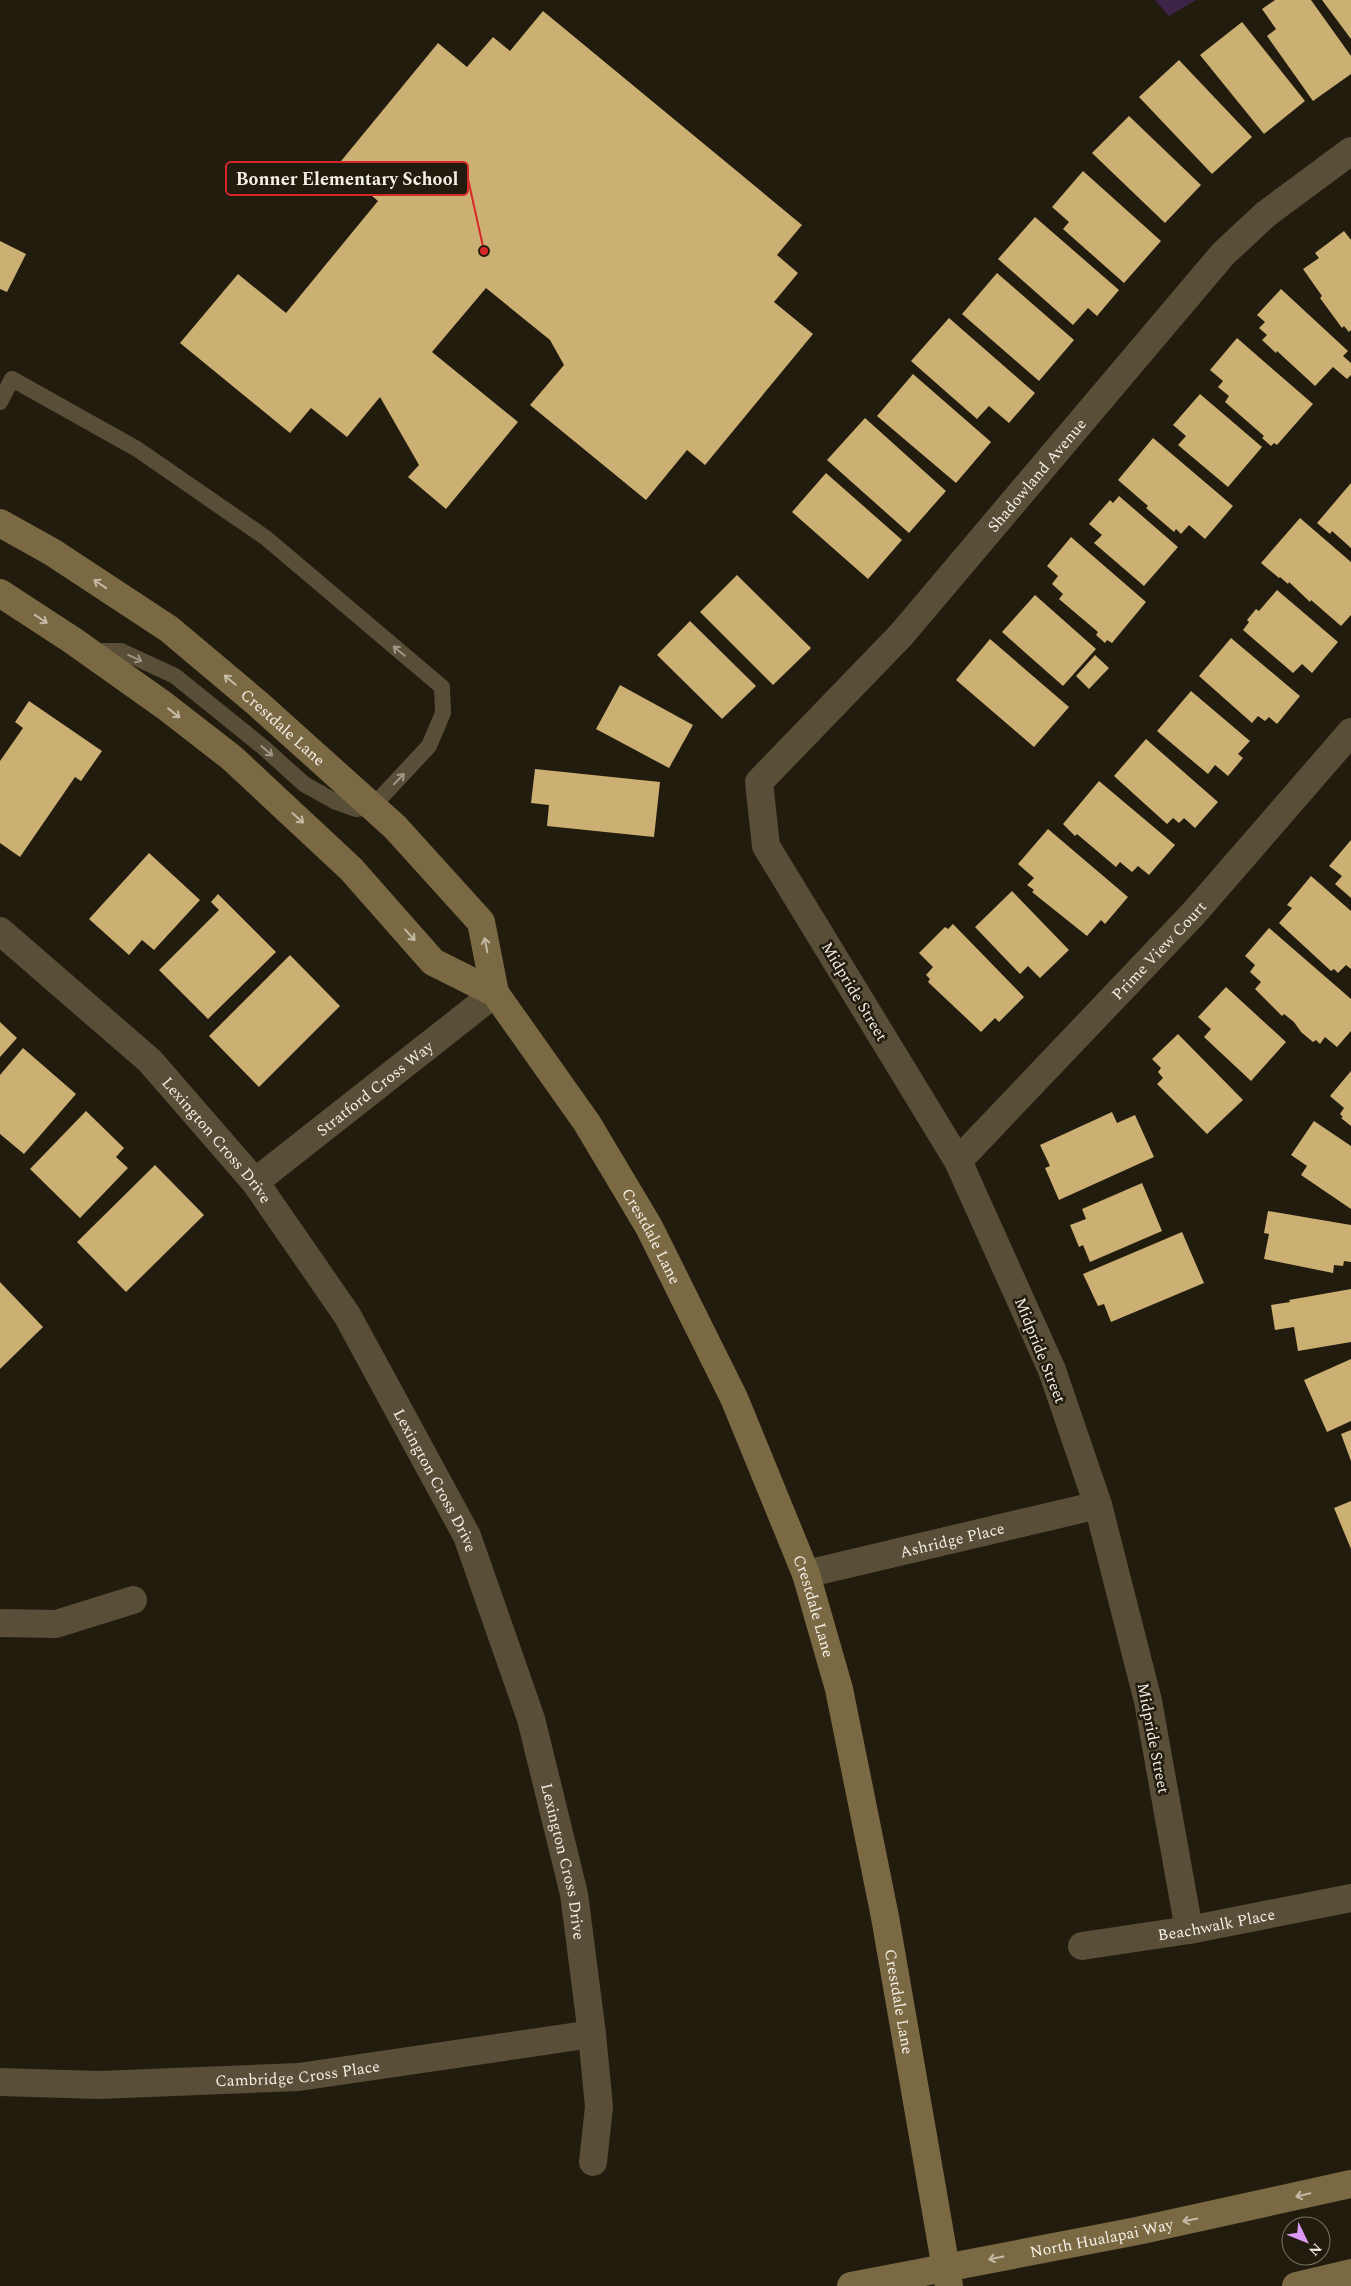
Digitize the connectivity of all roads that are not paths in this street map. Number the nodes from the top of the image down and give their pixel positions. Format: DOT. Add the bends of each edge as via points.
graph roads {
  1 [pos="1351,151"];
  2 [pos="0,402"];
  3 [pos="0,523"];
  4 [pos="2,593"];
  5 [pos="88,651"];
  6 [pos="1351,732"];
  7 [pos="373,806"];
  8 [pos="764,820"];
  9 [pos="0,931"];
  10 [pos="495,993"];
  11 [pos="958,1161"];
  12 [pos="255,1182"];
  13 [pos="1098,1505"];
  14 [pos="806,1574"];
  15 [pos="133,1600"];
  16 [pos="0,1623"];
  17 [pos="1351,1898"];
  18 [pos="1189,1930"];
  19 [pos="1082,1946"];
  20 [pos="592,2034"];
  21 [pos="0,2082"];
  22 [pos="593,2162"];
  23 [pos="1351,2184"];
  24 [pos="1351,2273"];
  25 [pos="948,2277"];
  26 [pos="851,2286"];
  27 [pos="1296,2286"];
  1 -- 8 [label="street, Shadowland Avenue" via="1266,214 1223,254 901,635 759,782"];
  7 -- 2 [label="lane, one-way" via="430,746 443,713 442,687 266,538 138,449 12,379"];
  7 -- 3 [label="street, Crestdale Lane, one-way" via="169,629 52,552"];
  4 -- 5 [label="street, Crestdale Lane, one-way"];
  5 -- 7 [label="lane, one-way" via="120,651 175,676 304,784 356,809"];
  5 -- 10 [label="street, Crestdale Lane, one-way" via="232,758 351,869 433,962"];
  6 -- 11 [label="street, Prime View Court" via="1194,914"];
  10 -- 7 [label="street, Crestdale Lane, one-way" via="481,922"];
  8 -- 11 [label="street, Midpride Street" via="766,846"];
  9 -- 12 [label="street, Lexington Cross Drive" via="150,1061"];
  10 -- 12 [label="street, Stratford Cross Way"];
  10 -- 14 [label="street, Crestdale Lane" via="587,1123 649,1227 734,1398"];
  11 -- 13 [label="street, Midpride Street" via="1052,1370"];
  12 -- 20 [label="street, Lexington Cross Drive" via="346,1315 467,1536 531,1719 574,1894"];
  13 -- 14 [label="street, Ashridge Place"];
  13 -- 18 [label="street, Midpride Street" via="1148,1701"];
  14 -- 25 [label="street, Crestdale Lane" via="839,1689 883,1907"];
  15 -- 16 [label="street" via="56,1624"];
  17 -- 18 [label="street, Beachwalk Place"];
  18 -- 19 [label="street, Beachwalk Place"];
  20 -- 21 [label="street, Cambridge Cross Place" via="299,2077 99,2085"];
  20 -- 22 [label="street, Lexington Cross Drive" via="599,2106"];
  23 -- 25 [label="street, North Hualapai Way, one-way"];
  24 -- 27 [label="street"];
  25 -- 26 [label="street, North Hualapai Way"];
}
